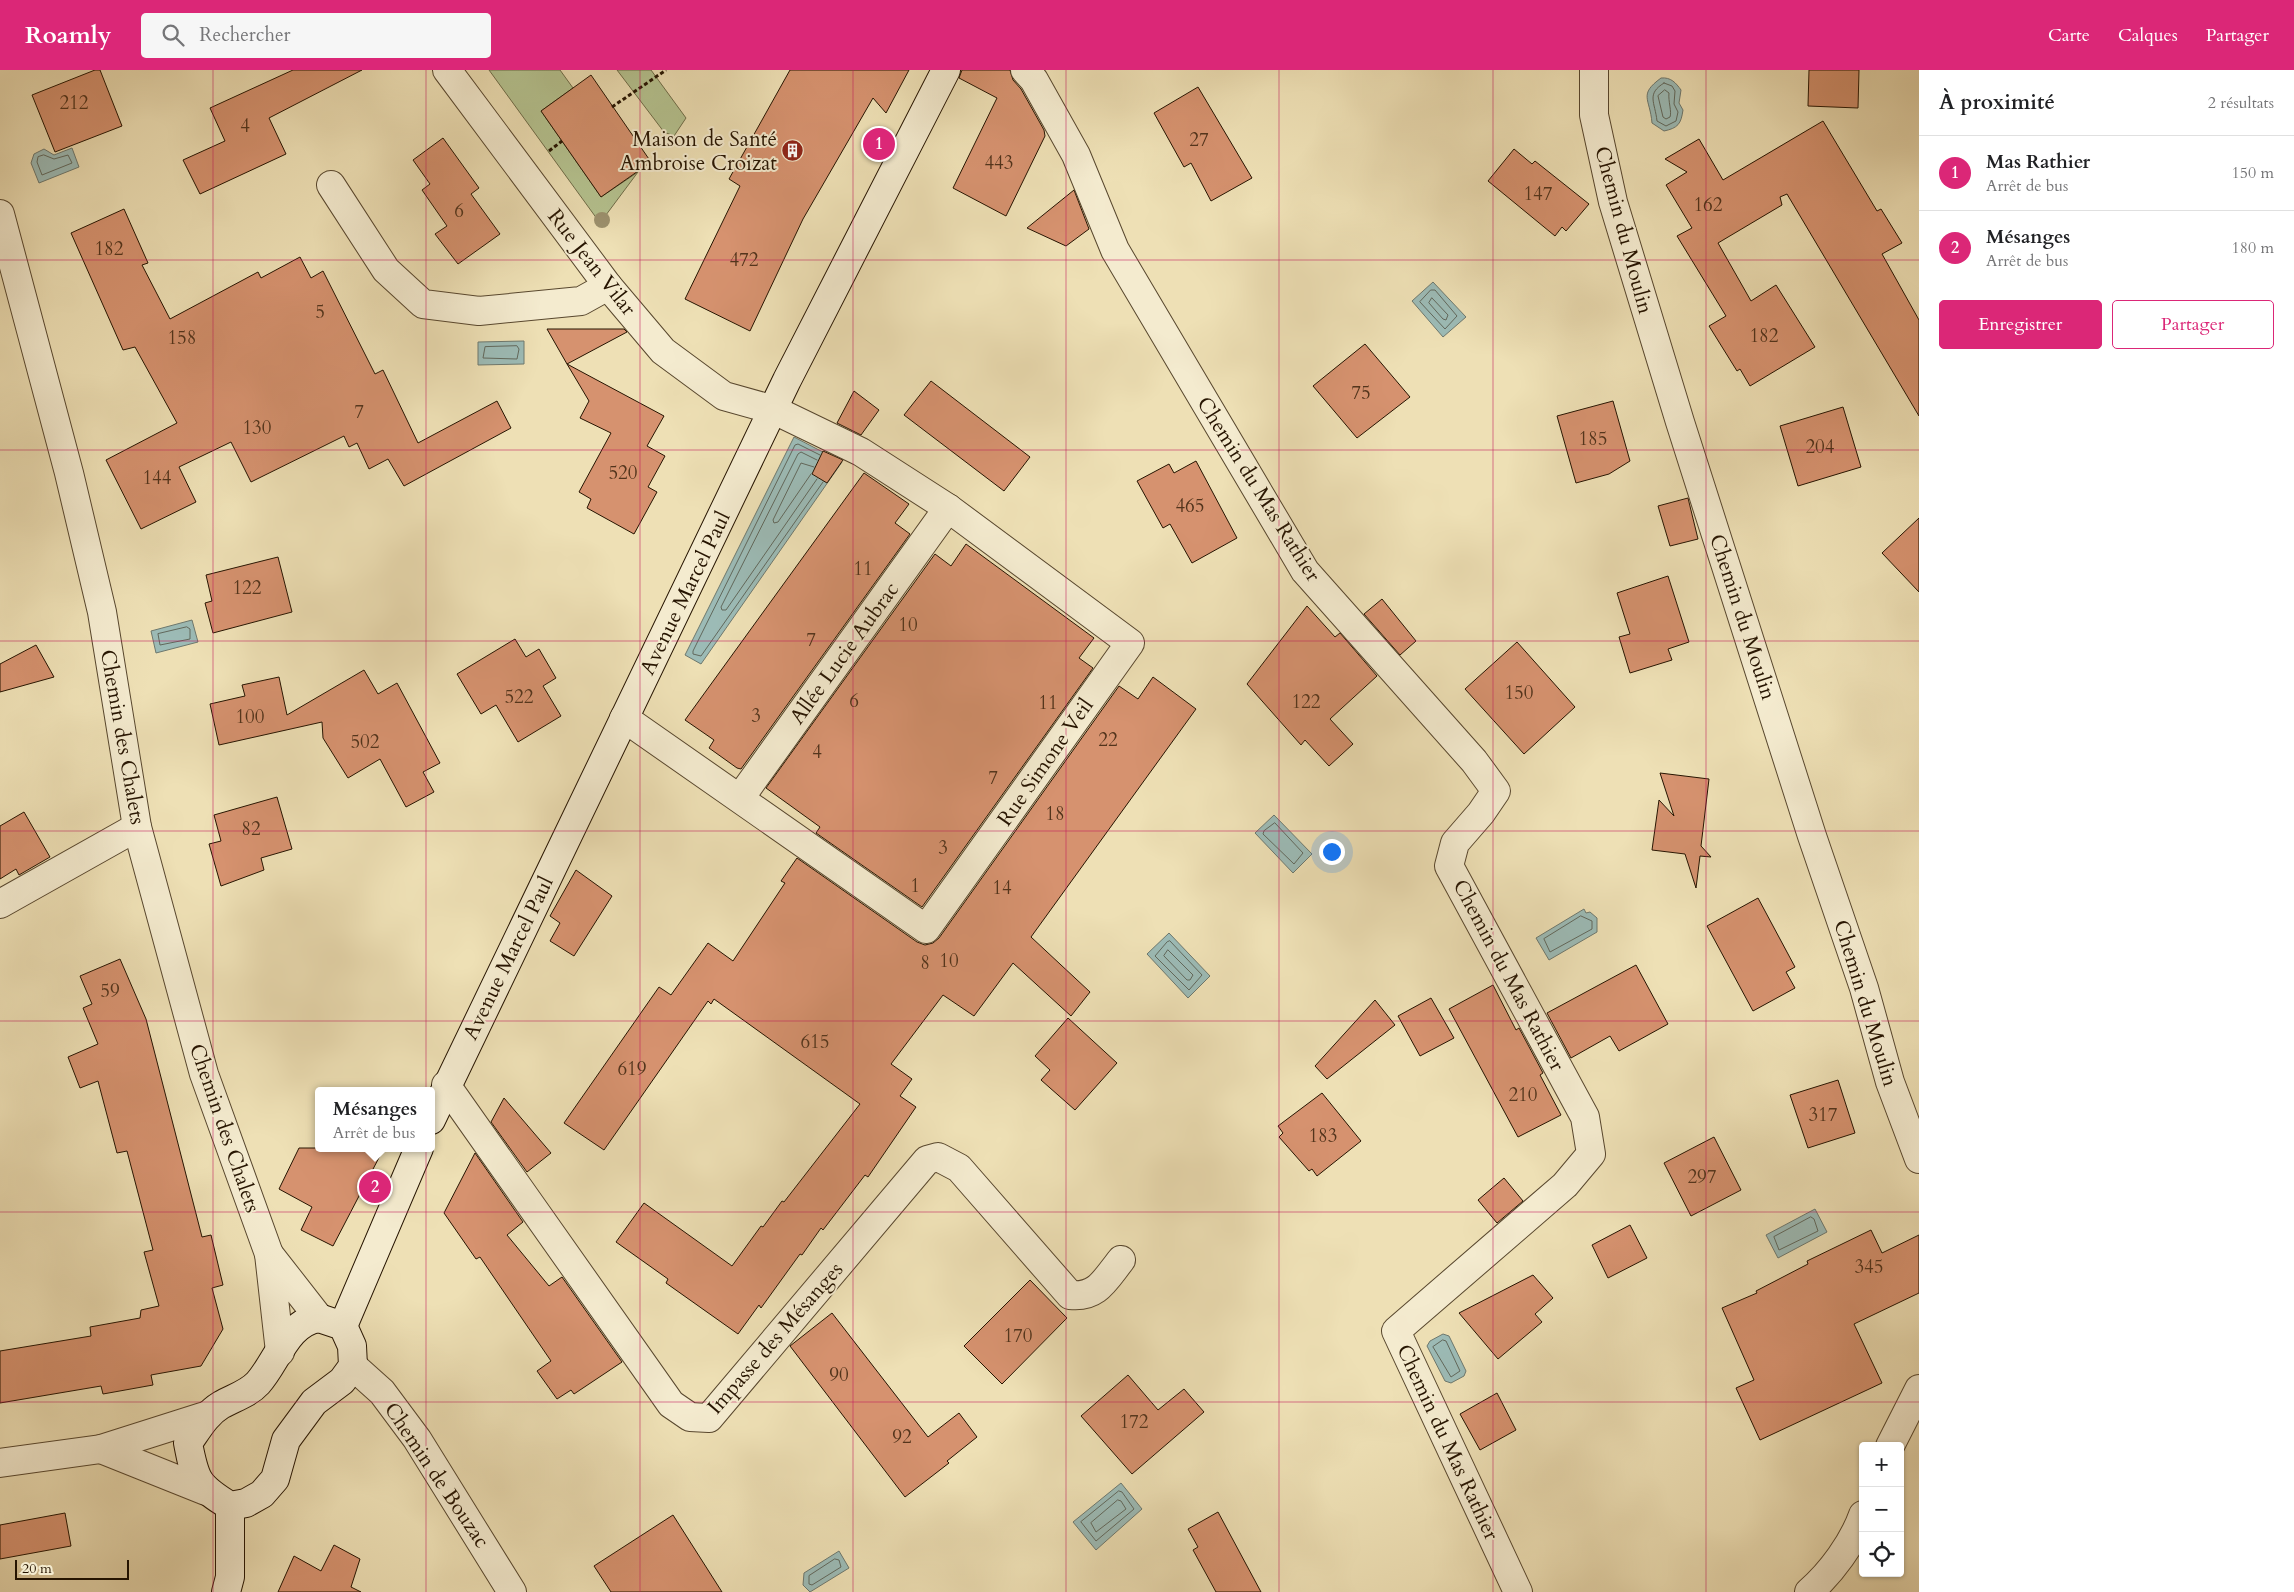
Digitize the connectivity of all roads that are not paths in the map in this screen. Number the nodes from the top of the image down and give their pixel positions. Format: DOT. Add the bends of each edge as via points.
graph roads {
  1 [pos="447,70"];
  2 [pos="946,70"];
  3 [pos="1025,70"];
  4 [pos="1594,70"];
  5 [pos="332,185"];
  6 [pos="0,214"];
  7 [pos="608,286"];
  8 [pos="774,410"];
  9 [pos="948,508"];
  10 [pos="624,718"];
  11 [pos="740,798"];
  12 [pos="137,826"];
  13 [pos="0,904"];
  14 [pos="446,1085"];
  15 [pos="435,1111"];
  16 [pos="417,1152"];
  17 [pos="1919,1159"];
  18 [pos="269,1254"];
  19 [pos="1121,1260"];
  20 [pos="331,1322"];
  21 [pos="280,1352"];
  22 [pos="353,1366"];
  23 [pos="1919,1389"];
  24 [pos="208,1415"];
  25 [pos="1892,1442"];
  26 [pos="101,1448"];
  27 [pos="0,1463"];
  28 [pos="206,1492"];
  29 [pos="230,1506"];
  30 [pos="1859,1527"];
  31 [pos="226,1592"];
  32 [pos="512,1592"];
  33 [pos="1518,1592"];
  34 [pos="1809,1592"];
  1 -- 7 [label="street, Rue Jean Vilar"];
  2 -- 8 [label="street, Avenue Marcel Paul"];
  3 -- 33 [label="street, Chemin du Mas Rathier" via="1034,80 1076,155 1115,250 1305,571 1474,761 1496,791 1455,842 1449,866 1585,1118 1591,1154 1565,1185 1396,1331"];
  4 -- 17 [label="street, Chemin du Moulin" via="1594,115 1613,202 1812,836 1864,988 1890,1082"];
  5 -- 7 [label="street" via="386,270 423,304 479,311 581,301"];
  6 -- 12 [label="street, Chemin des Chalets" via="69,473 102,612"];
  7 -- 8 [label="street, Rue Jean Vilar" via="663,351 724,396"];
  8 -- 9 [label="street, Rue Simone Veil" via="861,452"];
  8 -- 10 [label="street, Avenue Marcel Paul"];
  9 -- 11 [label="street, Allée Lucie Aubrac"];
  9 -- 11 [label="street, Rue Simone Veil" via="1130,642 932,921 926,929"];
  10 -- 11 [label="street, Rue Simone Veil"];
  10 -- 14 [label="street, Avenue Marcel Paul"];
  12 -- 13 [label="street"];
  12 -- 18 [label="street, Chemin des Chalets" via="204,1074"];
  14 -- 15 [label="street, Avenue Marcel Paul"];
  14 -- 19 [label="street, Impasse des Mésanges" via="671,1404 690,1417 709,1418 928,1160 938,1157 959,1168 1070,1295 1084,1297 1099,1288"];
  16 -- 20 [label="street"];
  18 -- 20 [label="street, Chemin des Chalets"];
  18 -- 21 [label="street, Chemin des Chalets"];
  20 -- 21 [label="street" via="309,1320 298,1325"];
  20 -- 22 [label="street, Chemin des Chalets" via="352,1346"];
  21 -- 24 [label="street" via="256,1386"];
  22 -- 29 [label="street" via="342,1381 314,1402 286,1440 275,1479 262,1494 246,1503"];
  22 -- 32 [label="street, Chemin de Bouzac" via="382,1392 417,1439"];
  23 -- 25 [label="street"];
  24 -- 26 [label="street"];
  24 -- 28 [label="street" via="188,1443 194,1473"];
  26 -- 27 [label="street"];
  26 -- 28 [label="street"];
  28 -- 29 [label="street"];
  29 -- 31 [label="street" via="230,1577"];
  30 -- 34 [label="street" via="1822,1580"];
}
